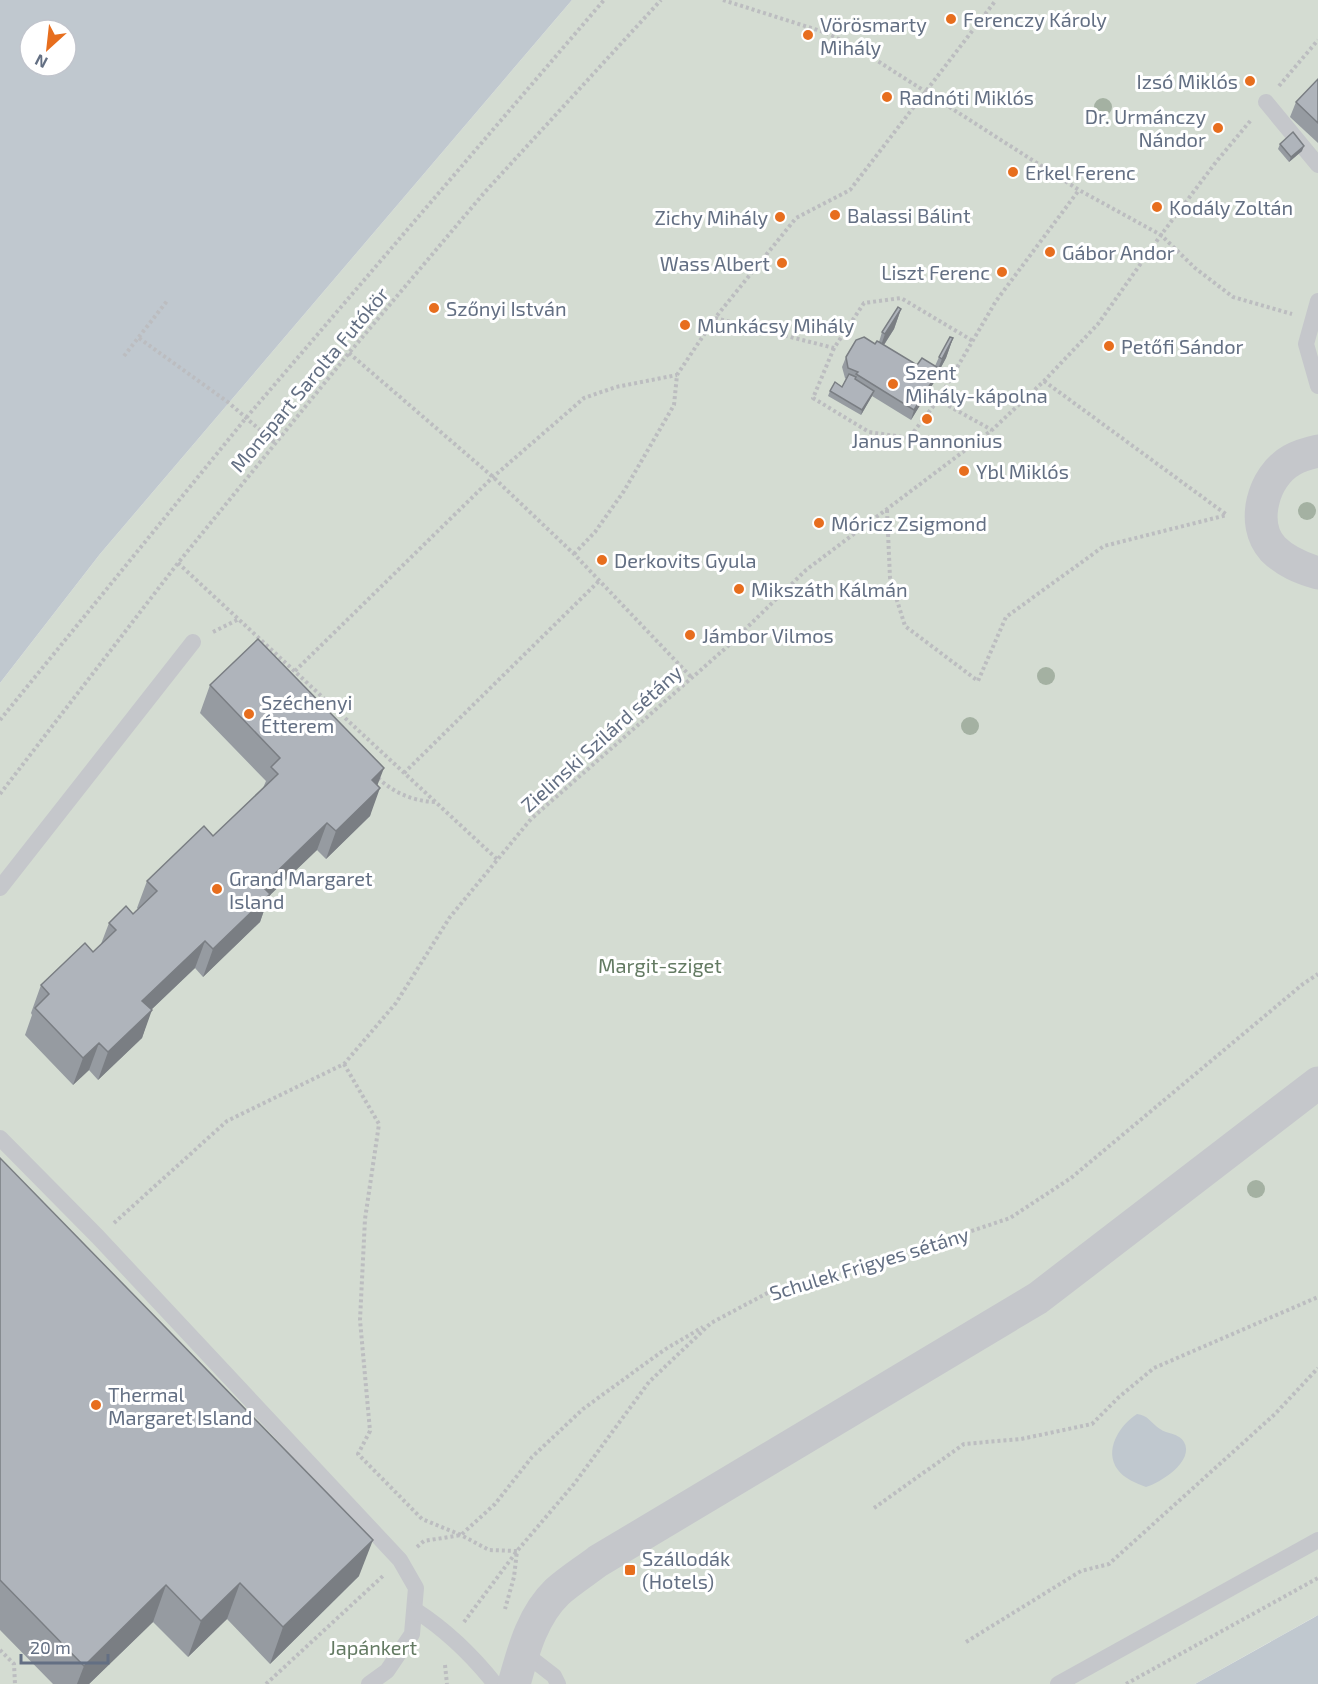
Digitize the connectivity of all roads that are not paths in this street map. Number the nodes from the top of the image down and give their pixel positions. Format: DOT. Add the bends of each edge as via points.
graph roads {
  1 [pos="1266,102"];
  2 [pos="1318,165"];
  3 [pos="1318,301"];
  4 [pos="1318,386"];
  5 [pos="1318,451"];
  6 [pos="1318,573"];
  7 [pos="193,642"];
  8 [pos="0,888"];
  9 [pos="1318,1083"];
  10 [pos="0,1138"];
  11 [pos="1318,1540"];
  12 [pos="415,1610"];
  13 [pos="523,1652"];
  14 [pos="369,1684"];
  15 [pos="495,1684"];
  16 [pos="514,1684"];
  17 [pos="558,1684"];
  18 [pos="1058,1684"];
  1 -- 2 [label="lane"];
  3 -- 4 [label="lane" via="1306,345"];
  5 -- 6 [label="street" via="1290,460 1278,472 1260,518 1272,548 1296,566"];
  7 -- 8 [label="lane"];
  9 -- 13 [label="street" via="1038,1298 598,1561 557,1592 540,1613"];
  10 -- 12 [label="lane" via="98,1237 400,1560 416,1588"];
  11 -- 18 [label="lane"];
  12 -- 14 [label="lane" via="412,1634 404,1647 387,1671"];
  12 -- 15 [label="lane" via="452,1638"];
  13 -- 16 [label="street"];
  13 -- 17 [label="lane" via="554,1676"];
}
